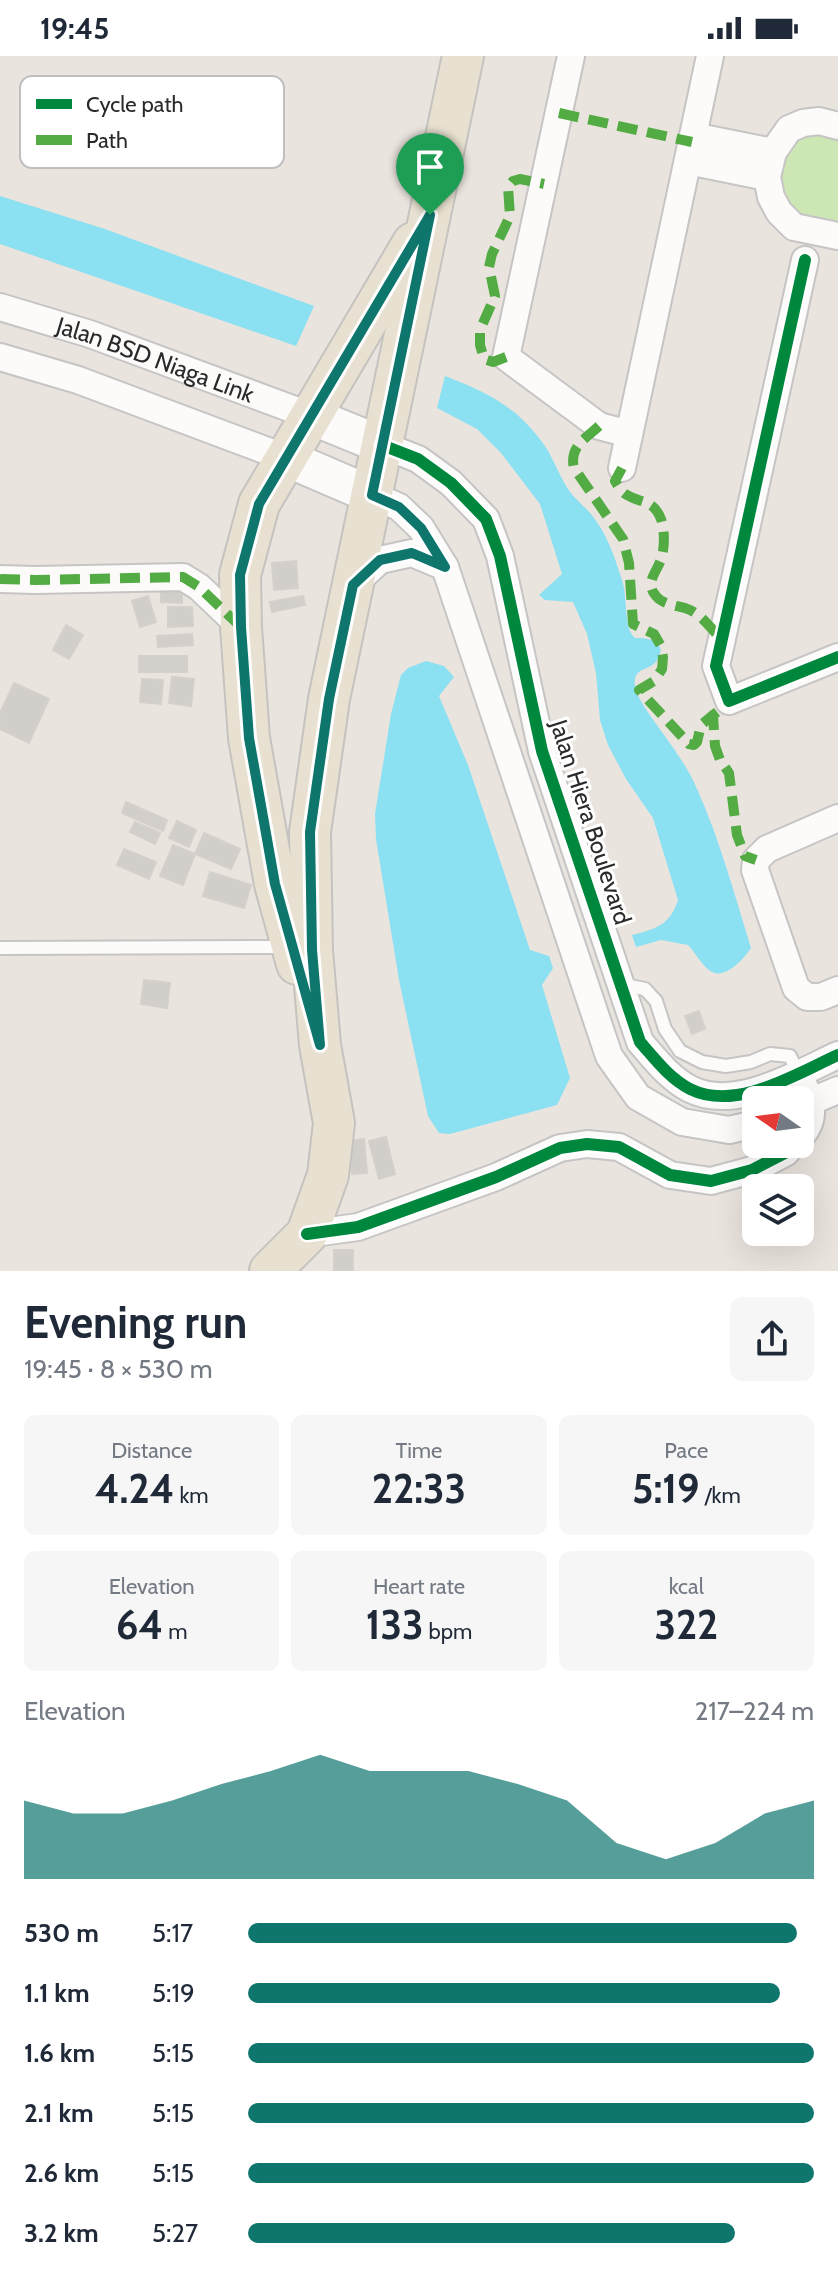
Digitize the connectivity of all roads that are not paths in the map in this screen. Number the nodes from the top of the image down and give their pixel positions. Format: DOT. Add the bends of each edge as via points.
graph roads {
  1 [pos="463,56"];
  2 [pos="571,56"];
  3 [pos="710,56"];
  4 [pos="838,126"];
  5 [pos="690,148"];
  6 [pos="770,165"];
  7 [pos="430,215"];
  8 [pos="838,236"];
  9 [pos="805,260"];
  10 [pos="0,307"];
  11 [pos="0,357"];
  12 [pos="311,416"];
  13 [pos="629,434"];
  14 [pos="382,445"];
  15 [pos="286,458"];
  16 [pos="622,468"];
  17 [pos="372,495"];
  18 [pos="445,567"];
  19 [pos="0,579"];
  20 [pos="353,585"];
  21 [pos="241,627"];
  22 [pos="838,657"];
  23 [pos="838,818"];
  24 [pos="293,947"];
  25 [pos="0,948"];
  26 [pos="838,990"];
  27 [pos="320,1045"];
  28 [pos="838,1055"];
  29 [pos="798,1073"];
  30 [pos="801,1086"];
  31 [pos="838,1090"];
  32 [pos="814,1100"];
  33 [pos="742,1127"];
  34 [pos="775,1158"];
  35 [pos="307,1234"];
  36 [pos="270,1271"];
  1 -- 7 [label="main road"];
  2 -- 13 [label="street" via="506,357 599,426"];
  3 -- 5 [label="street"];
  4 -- 6 [label="street" via="819,121 789,129"];
  5 -- 6 [label="street"];
  5 -- 13 [label="street"];
  6 -- 8 [label="street" via="771,197 779,212 794,227"];
  7 -- 12 [label="main road"];
  7 -- 14 [label="main road"];
  9 -- 22 [label="street" via="716,666 729,701"];
  10 -- 12 [label="street, Jalan BSD Niaga Link" via="90,334"];
  11 -- 15 [label="street, Jalan BSD Niaga Link" via="78,380"];
  12 -- 14 [label="main road"];
  12 -- 15 [label="main road"];
  13 -- 16 [label="street"];
  14 -- 17 [label="main road"];
  14 -- 29 [label="street, Jalan Hiera Boulevard" via="418,459 486,519 500,556 542,751 640,1042 691,1090 727,1097"];
  15 -- 17 [label="main road"];
  15 -- 21 [label="main road" via="259,504 240,575"];
  17 -- 18 [label="street" via="399,507 421,528"];
  17 -- 20 [label="main road"];
  18 -- 20 [label="street" via="412,553 380,560"];
  18 -- 33 [label="street" via="609,1056 638,1097 682,1122"];
  19 -- 21 [label="street" via="183,577"];
  20 -- 27 [label="main road" via="329,699 310,832"];
  21 -- 24 [label="main road" via="249,738 275,884"];
  23 -- 26 [label="street" via="767,849 756,860 755,870 796,988 807,997"];
  24 -- 25 [label="lane"];
  24 -- 27 [label="main road"];
  27 -- 35 [label="main road" via="334,1123 328,1175"];
  28 -- 29 [label="street, Jalan Hiera Boulevard"];
  29 -- 30 [label="street"];
  31 -- 32 [label="street"];
  34 -- 35 [label="street" via="711,1181 670,1175 619,1147 560,1148 358,1227"];
  35 -- 36 [label="main road"];
}
